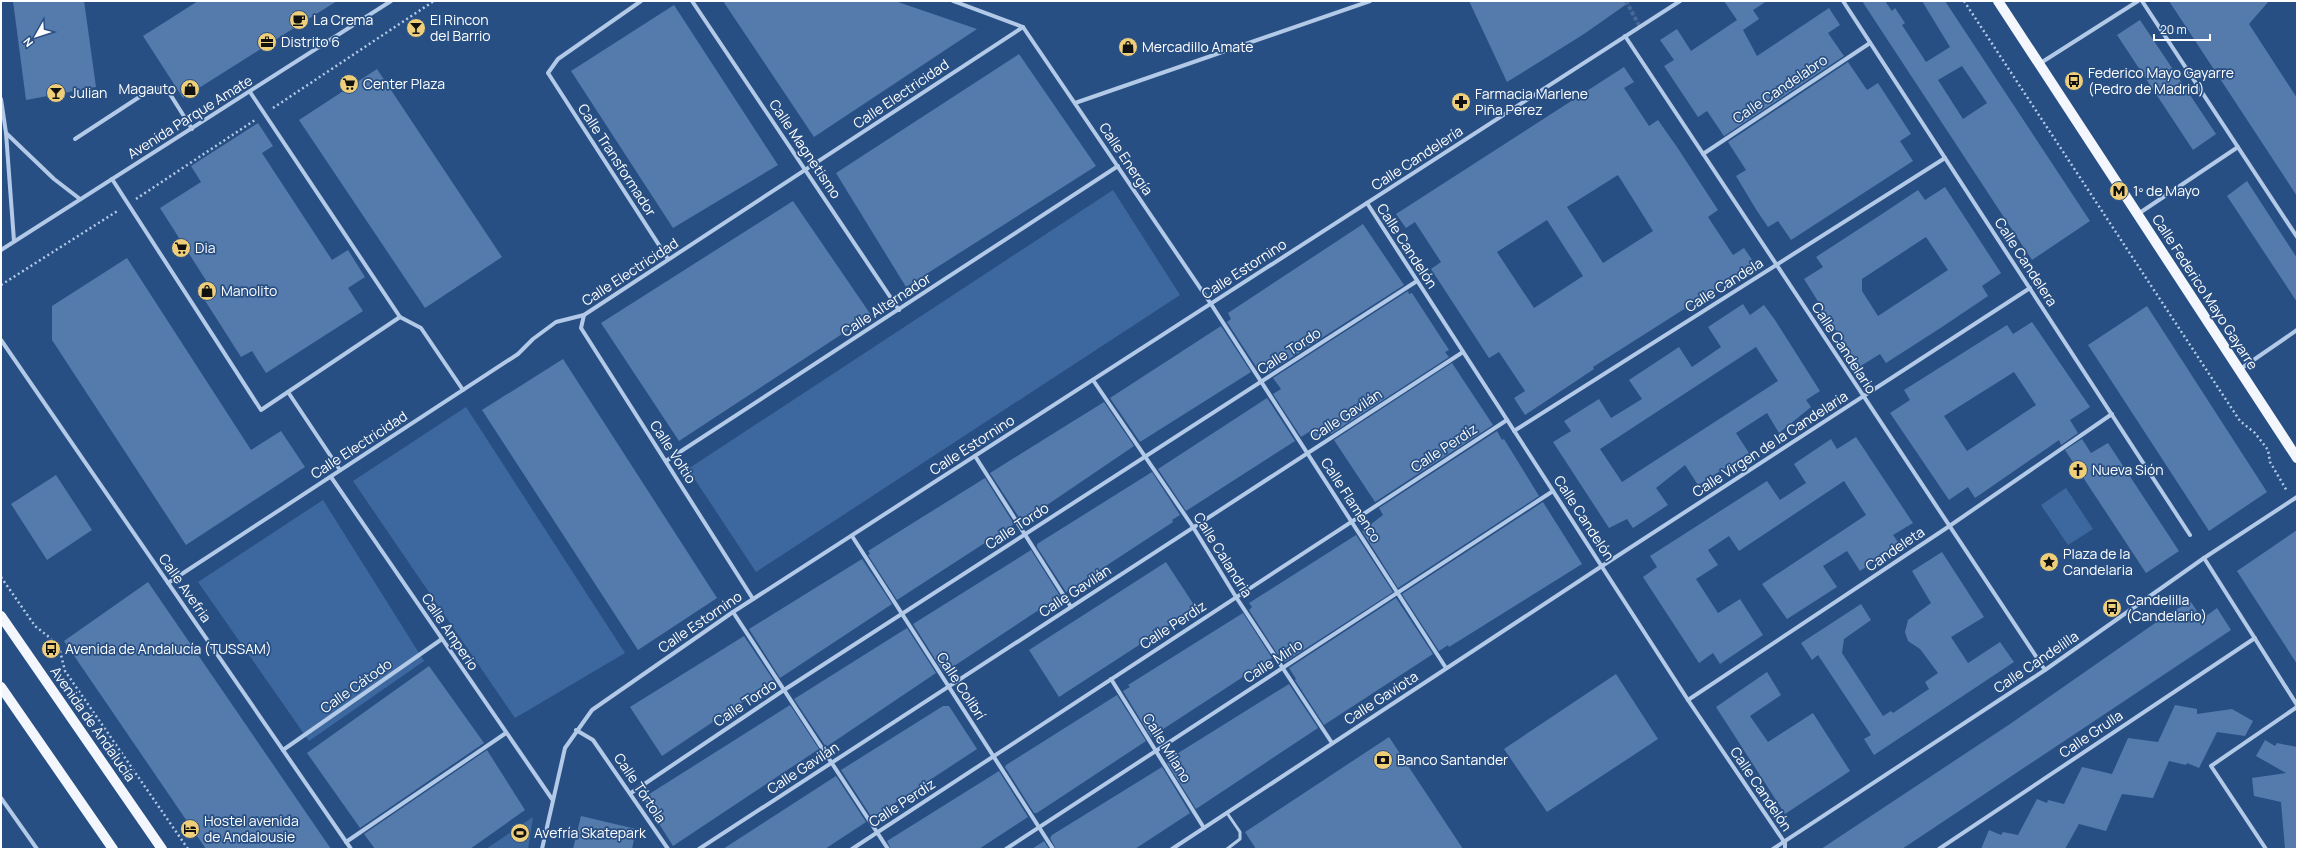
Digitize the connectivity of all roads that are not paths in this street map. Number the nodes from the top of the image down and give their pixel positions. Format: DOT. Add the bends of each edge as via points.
graph roads {
  1 [pos="391,1"];
  2 [pos="641,1"];
  3 [pos="692,1"];
  4 [pos="953,1"];
  5 [pos="1370,1"];
  6 [pos="1680,1"];
  7 [pos="1843,1"];
  8 [pos="1998,1"];
  9 [pos="2138,1"];
  10 [pos="2142,1"];
  11 [pos="1023,26"];
  12 [pos="1625,36"];
  13 [pos="1870,43"];
  14 [pos="2039,64"];
  15 [pos="250,92"];
  16 [pos="1,99"];
  17 [pos="1075,103"];
  18 [pos="192,129"];
  19 [pos="6,132"];
  20 [pos="75,139"];
  21 [pos="2238,147"];
  22 [pos="1703,154"];
  23 [pos="1945,158"];
  24 [pos="1118,166"];
  25 [pos="806,171"];
  26 [pos="112,179"];
  27 [pos="80,199"];
  28 [pos="1367,203"];
  29 [pos="2137,215"];
  30 [pos="2296,234"];
  31 [pos="14,241"];
  32 [pos="1,250"];
  33 [pos="668,259"];
  34 [pos="1776,265"];
  35 [pos="1417,281"];
  36 [pos="2030,288"];
  37 [pos="1211,304"];
  38 [pos="899,310"];
  39 [pos="584,315"];
  40 [pos="400,317"];
  41 [pos="2297,330"];
  42 [pos="1,340"];
  43 [pos="1463,352"];
  44 [pos="2239,370"];
  45 [pos="1093,380"];
  46 [pos="1261,382"];
  47 [pos="463,390"];
  48 [pos="288,392"];
  49 [pos="1863,396"];
  50 [pos="2112,414"];
  51 [pos="1507,420"];
  52 [pos="1514,431"];
  53 [pos="1308,453"];
  54 [pos="975,456"];
  55 [pos="1144,457"];
  56 [pos="2297,458"];
  57 [pos="666,461"];
  58 [pos="340,470"];
  59 [pos="331,477"];
  60 [pos="1553,490"];
  61 [pos="2297,497"];
  62 [pos="1352,521"];
  63 [pos="1193,527"];
  64 [pos="1948,527"];
  65 [pos="1025,534"];
  66 [pos="2190,535"];
  67 [pos="852,536"];
  68 [pos="2204,558"];
  69 [pos="1602,566"];
  70 [pos="168,583"];
  71 [pos="1398,592"];
  72 [pos="1236,597"];
  73 [pos="754,599"];
  74 [pos="1071,606"];
  75 [pos="733,612"];
  76 [pos="901,614"];
  77 [pos="1,616"];
  78 [pos="2255,638"];
  79 [pos="442,639"];
  80 [pos="1282,668"];
  81 [pos="1446,668"];
  82 [pos="2045,670"];
  83 [pos="1110,680"];
  84 [pos="1,687"];
  85 [pos="948,687"];
  86 [pos="784,690"];
  87 [pos="1688,700"];
  88 [pos="2297,706"];
  89 [pos="576,730"];
  90 [pos="506,733"];
  91 [pos="1332,743"];
  92 [pos="283,750"];
  93 [pos="1156,751"];
  94 [pos="993,756"];
  95 [pos="831,763"];
  96 [pos="631,793"];
  97 [pos="1,798"];
  98 [pos="552,799"];
  99 [pos="1227,813"];
  100 [pos="1039,827"];
  101 [pos="1204,828"];
  102 [pos="877,832"];
  103 [pos="346,842"];
  104 [pos="1785,843"];
  105 [pos="36,849"];
  106 [pos="113,849"];
  107 [pos="162,849"];
  108 [pos="351,849"];
  109 [pos="542,849"];
  110 [pos="668,849"];
  111 [pos="699,849"];
  112 [pos="852,849"];
  113 [pos="888,849"];
  114 [pos="1006,849"];
  115 [pos="1053,849"];
  116 [pos="1172,849"];
  117 [pos="1227,849"];
  118 [pos="1773,849"];
  119 [pos="1784,849"];
  120 [pos="1939,849"];
  121 [pos="2266,849"];
  1 -- 15 [label="street, Avenida Parque Amate"];
  2 -- 33 [label="street, Calle Transformador" via="558,59 548,72"];
  3 -- 25 [label="street, Calle Magnetismo"];
  4 -- 11 [label="street"];
  5 -- 17 [label="street"];
  6 -- 12 [label="street, Calle Candelería"];
  7 -- 13 [label="street, Calle Candelera"];
  8 -- 14 [label="main road, Calle Federico Mayo Gayarre"];
  9 -- 14 [label="street"];
  10 -- 21 [label="street"];
  11 -- 17 [label="street, Calle Energía"];
  11 -- 25 [label="street, Calle Electricidad"];
  12 -- 22 [label="street, Calle Candelario"];
  12 -- 28 [label="street, Calle Candelería"];
  13 -- 22 [label="street, Calle Candelabro"];
  13 -- 23 [label="street, Calle Candelera"];
  14 -- 29 [label="main road, Calle Federico Mayo Gayarre"];
  15 -- 18 [label="street, Avenida Parque Amate"];
  15 -- 40 [label="street"];
  16 -- 19 [label="street"];
  17 -- 24 [label="street, Calle Energía"];
  18 -- 20 [label="street" via="167,90 160,88 147,92"];
  18 -- 26 [label="street, Avenida Parque Amate"];
  19 -- 27 [label="street" via="54,179"];
  19 -- 31 [label="street"];
  21 -- 29 [label="street"];
  21 -- 30 [label="street"];
  22 -- 34 [label="street, Calle Candelario"];
  23 -- 34 [label="street, Calle Candela"];
  23 -- 36 [label="street, Calle Candelera"];
  24 -- 37 [label="street, Calle Energía"];
  24 -- 38 [label="street, Calle Alternador"];
  25 -- 33 [label="street, Calle Electricidad"];
  25 -- 38 [label="street, Calle Magnetismo"];
  26 -- 27 [label="street, Avenida Parque Amate"];
  26 -- 48 [label="street" via="261,410"];
  27 -- 31 [label="street, Avenida Parque Amate"];
  28 -- 35 [label="street, Calle Candelón"];
  28 -- 37 [label="street, Calle Estornino"];
  29 -- 44 [label="main road, Calle Federico Mayo Gayarre"];
  31 -- 32 [label="street, Avenida Parque Amate"];
  33 -- 39 [label="street, Calle Electricidad"];
  34 -- 49 [label="street, Calle Candelario"];
  34 -- 52 [label="street, Calle Candela"];
  35 -- 43 [label="street, Calle Candelón"];
  35 -- 46 [label="street, Calle Tordo"];
  36 -- 49 [label="street, Calle Virgen de la Candelaria"];
  36 -- 50 [label="street, Calle Candelera"];
  37 -- 45 [label="street, Calle Estornino"];
  37 -- 46 [label="street, Calle Flamenco"];
  38 -- 57 [label="street, Calle Alternador"];
  39 -- 47 [label="street, Calle Electricidad" via="556,322 518,354"];
  39 -- 57 [label="street, Calle Voltio" via="581,328"];
  40 -- 47 [label="street" via="420,328"];
  40 -- 48 [label="street"];
  41 -- 44 [label="street"];
  42 -- 70 [label="street, Calle Avefria"];
  43 -- 51 [label="street, Calle Candelón"];
  43 -- 53 [label="street, Calle Gavilán"];
  44 -- 56 [label="main road, Calle Federico Mayo Gayarre"];
  45 -- 54 [label="street, Calle Estornino"];
  45 -- 55 [label="street, Calle Calandria"];
  46 -- 53 [label="street, Calle Flamenco"];
  46 -- 55 [label="street, Calle Tordo"];
  47 -- 58 [label="street, Calle Electricidad"];
  48 -- 58 [label="street"];
  49 -- 64 [label="street, Calle Candelario"];
  49 -- 69 [label="street, Calle Virgen de la Candelaria"];
  50 -- 64 [label="street, Candeleta"];
  50 -- 66 [label="street, Calle Candelera"];
  51 -- 52 [label="street, Calle Candelón"];
  51 -- 62 [label="street, Calle Perdíz"];
  52 -- 60 [label="street, Calle Candelón"];
  53 -- 62 [label="street, Calle Flamenco"];
  53 -- 63 [label="street, Calle Gavilán"];
  54 -- 65 [label="street"];
  54 -- 67 [label="street, Calle Estornino"];
  55 -- 63 [label="street, Calle Calandria"];
  55 -- 65 [label="street, Calle Tordo"];
  57 -- 73 [label="street, Calle Voltio"];
  58 -- 59 [label="street, Calle Electricidad"];
  59 -- 70 [label="street, Calle Electricidad"];
  59 -- 79 [label="street, Calle Amperio"];
  60 -- 69 [label="street, Calle Candelón"];
  60 -- 71 [label="street, Calle Mirlo"];
  61 -- 68 [label="street, Calle Candelilla"];
  62 -- 71 [label="street, Calle Flamenco"];
  62 -- 72 [label="street, Calle Perdíz"];
  63 -- 72 [label="street, Calle Calandria"];
  63 -- 74 [label="street, Calle Gavilán"];
  64 -- 82 [label="street, Calle Candelario"];
  64 -- 87 [label="street, Candeleta"];
  65 -- 74 [label="street"];
  65 -- 76 [label="street, Calle Tordo"];
  67 -- 73 [label="street, Calle Estornino"];
  67 -- 76 [label="street, Calle Colibrí"];
  68 -- 78 [label="street"];
  68 -- 82 [label="street, Calle Candelilla"];
  69 -- 81 [label="street, Calle Gaviota"];
  69 -- 87 [label="street, Calle Candelón"];
  70 -- 92 [label="street, Calle Avefria"];
  71 -- 80 [label="street, Calle Mirlo"];
  71 -- 81 [label="street, Calle Flamenco"];
  72 -- 80 [label="street, Calle Calandria"];
  72 -- 83 [label="street, Calle Perdíz"];
  73 -- 75 [label="street, Calle Estornino"];
  74 -- 85 [label="street, Calle Gavilán"];
  75 -- 86 [label="street"];
  75 -- 89 [label="street, Calle Estornino" via="592,710"];
  76 -- 85 [label="street, Calle Colibrí"];
  76 -- 86 [label="street, Calle Tordo"];
  77 -- 107 [label="main road, Avenida de Andalucía"];
  78 -- 88 [label="street"];
  78 -- 120 [label="street, Calle Grulla"];
  79 -- 90 [label="street, Calle Amperio"];
  79 -- 92 [label="street, Calle Cátodo"];
  80 -- 91 [label="street, Calle Calandria"];
  80 -- 93 [label="street, Calle Mirlo"];
  81 -- 91 [label="street, Calle Gaviota"];
  82 -- 104 [label="street, Calle Candelilla"];
  83 -- 93 [label="street, Calle Milano"];
  83 -- 94 [label="street, Calle Perdíz"];
  84 -- 106 [label="main road"];
  85 -- 94 [label="street, Calle Colibrí"];
  85 -- 95 [label="street, Calle Gavilán"];
  86 -- 95 [label="street"];
  86 -- 96 [label="street, Calle Tordo"];
  87 -- 104 [label="street, Calle Candelón"];
  88 -- 121 [label="street" via="2211,766"];
  89 -- 96 [label="street, Calle Tórtola" via="593,740"];
  89 -- 98 [label="street, Calle Estornino" via="565,748"];
  90 -- 98 [label="street, Calle Amperio"];
  90 -- 103 [label="street"];
  91 -- 99 [label="street, Calle Gaviota"];
  92 -- 103 [label="street, Calle Avefria"];
  93 -- 100 [label="street, Calle Mirlo"];
  93 -- 101 [label="street, Calle Milano"];
  94 -- 100 [label="street, Calle Colibrí"];
  94 -- 102 [label="street, Calle Perdíz"];
  95 -- 102 [label="street"];
  95 -- 111 [label="street, Calle Gavilán"];
  96 -- 110 [label="street, Calle Tórtola"];
  97 -- 105 [label="street"];
  98 -- 109 [label="street, Calle Estornino"];
  99 -- 101 [label="street, Calle Gaviota"];
  99 -- 117 [label="lane" via="1240,832 1240,838"];
  100 -- 114 [label="street, Calle Mirlo"];
  100 -- 115 [label="street, Calle Colibrí"];
  101 -- 116 [label="street, Calle Gaviota"];
  102 -- 112 [label="street, Calle Perdíz"];
  102 -- 113 [label="street"];
  103 -- 108 [label="street, Calle Avefria"];
  104 -- 118 [label="street, Calle Candelilla"];
  104 -- 119 [label="street"];
}
